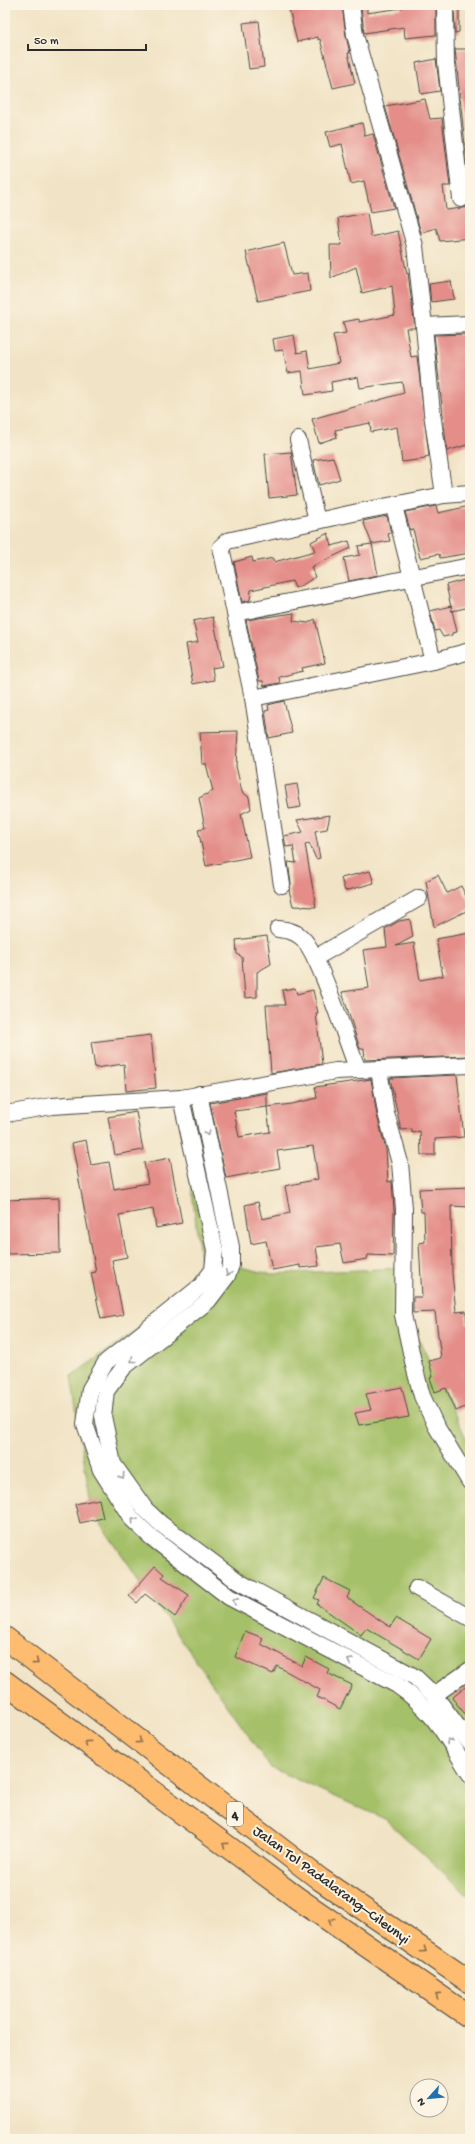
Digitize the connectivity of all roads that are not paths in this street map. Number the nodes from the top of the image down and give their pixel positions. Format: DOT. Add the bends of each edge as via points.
graph roads {
  1 [pos="351,5"];
  2 [pos="445,5"];
  3 [pos="461,199"];
  4 [pos="470,324"];
  5 [pos="424,326"];
  6 [pos="298,440"];
  7 [pos="470,493"];
  8 [pos="444,496"];
  9 [pos="394,506"];
  10 [pos="317,521"];
  11 [pos="470,566"];
  12 [pos="412,578"];
  13 [pos="235,613"];
  14 [pos="470,651"];
  15 [pos="433,661"];
  16 [pos="253,698"];
  17 [pos="282,884"];
  18 [pos="419,898"];
  19 [pos="278,929"];
  20 [pos="315,958"];
  21 [pos="470,1065"];
  22 [pos="358,1070"];
  23 [pos="379,1070"];
  24 [pos="198,1094"];
  25 [pos="181,1098"];
  26 [pos="5,1102"];
  27 [pos="12,1112"];
  28 [pos="231,1247"];
  29 [pos="215,1250"];
  30 [pos="470,1482"];
  31 [pos="417,1588"];
  32 [pos="470,1618"];
  33 [pos="5,1638"];
  34 [pos="470,1670"];
  35 [pos="5,1682"];
  36 [pos="434,1695"];
  37 [pos="470,1743"];
  38 [pos="470,1774"];
  39 [pos="470,1982"];
  40 [pos="470,2017"];
  1 -- 5 [label="street" via="355,36 414,246"];
  2 -- 3 [label="street" via="446,63"];
  4 -- 5 [label="street"];
  5 -- 8 [label="street" via="432,413"];
  6 -- 10 [label="street"];
  7 -- 8 [label="street"];
  8 -- 9 [label="street"];
  9 -- 10 [label="street"];
  9 -- 12 [label="street"];
  10 -- 13 [label="street" via="227,540 223,543 223,563"];
  11 -- 12 [label="street"];
  12 -- 13 [label="street"];
  12 -- 15 [label="street"];
  13 -- 16 [label="street"];
  14 -- 15 [label="street"];
  15 -- 16 [label="street"];
  16 -- 17 [label="street"];
  18 -- 20 [label="street"];
  19 -- 20 [label="street" via="291,931 302,938"];
  20 -- 22 [label="street"];
  21 -- 23 [label="street"];
  22 -- 23 [label="street"];
  22 -- 24 [label="street" via="336,1071"];
  23 -- 30 [label="street" via="386,1113 400,1163 404,1209 403,1315 414,1366 422,1396 436,1426"];
  24 -- 25 [label="street"];
  24 -- 28 [label="street, one-way"];
  25 -- 27 [label="street" via="52,1106"];
  25 -- 29 [label="street"];
  26 -- 27 [label="street"];
  28 -- 29 [label="street"];
  28 -- 36 [label="street, one-way" via="231,1265 227,1276 208,1301 124,1366 106,1391 103,1416 113,1464 145,1510 240,1582 415,1676"];
  38 -- 29 [label="street, one-way" via="434,1717 411,1695 397,1685 229,1597 151,1537 132,1519 101,1470 84,1424 90,1390 106,1362 201,1286 213,1270"];
  31 -- 32 [label="street"];
  33 -- 39 [label="highway, Jalan Tol Padalarang–Cileunyi / 4, one-way" via="322,1880"];
  34 -- 36 [label="street"];
  40 -- 35 [label="highway, Jalan Tol Padalarang–Cileunyi / 4, one-way" via="297,1898"];
  36 -- 37 [label="street"];
}
